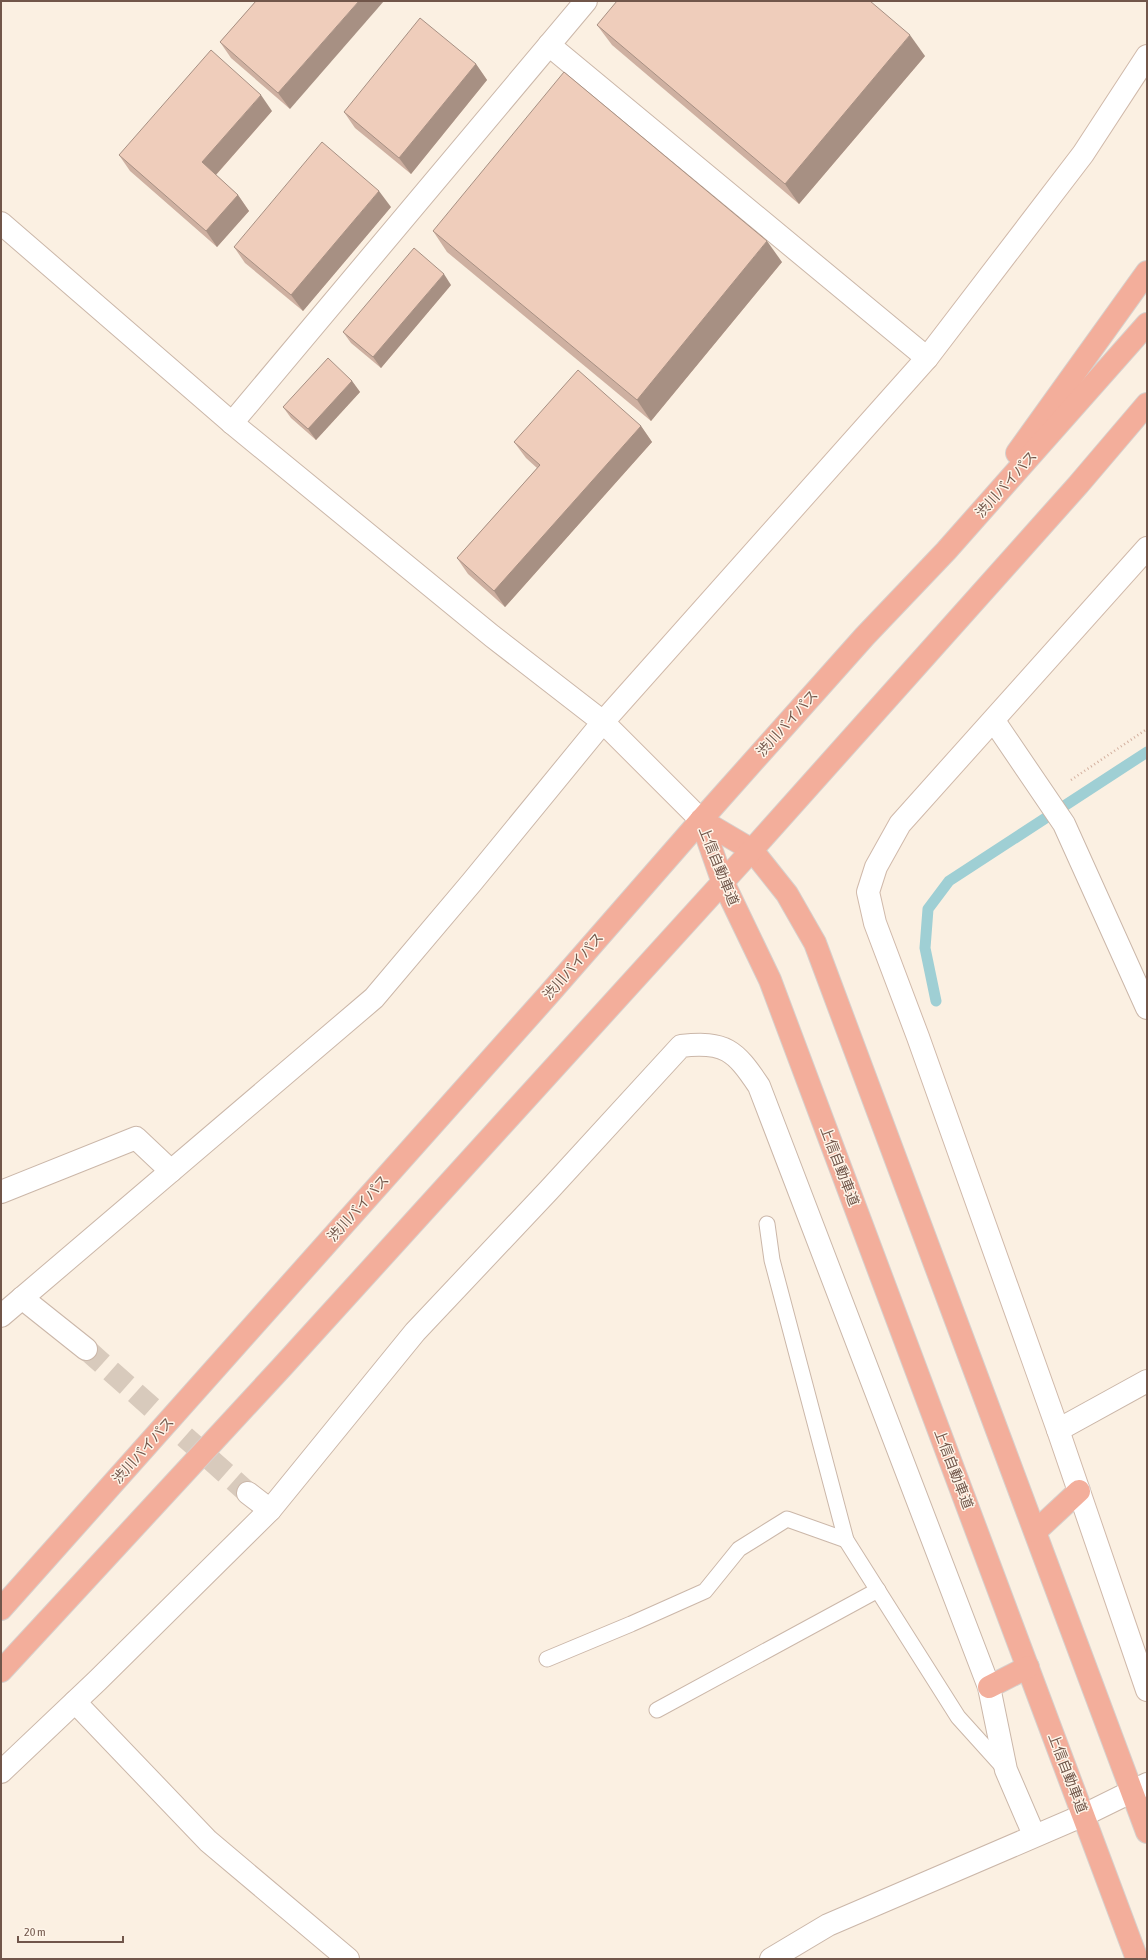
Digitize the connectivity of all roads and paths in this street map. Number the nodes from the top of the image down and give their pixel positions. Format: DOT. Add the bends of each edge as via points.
graph roads {
  1 [pos="586,1"];
  2 [pos="549,45"];
  3 [pos="1147,56"];
  4 [pos="1,223"];
  5 [pos="1147,272"];
  6 [pos="1147,324"];
  7 [pos="927,358"];
  8 [pos="1147,404"];
  9 [pos="232,423"];
  10 [pos="1147,548"];
  11 [pos="946,551"];
  12 [pos="994,721"];
  13 [pos="603,722"];
  14 [pos="1147,729"];
  15 [pos="1045,797"];
  16 [pos="701,820"];
  17 [pos="752,850"];
  18 [pos="722,880"];
  19 [pos="1147,1008"];
  20 [pos="171,1171"];
  21 [pos="1,1192"];
  22 [pos="767,1224"];
  23 [pos="22,1298"];
  24 [pos="1,1316"];
  25 [pos="86,1349"];
  26 [pos="1147,1381"];
  27 [pos="1058,1430"];
  28 [pos="1079,1491"];
  29 [pos="248,1493"];
  30 [pos="270,1510"];
  31 [pos="1036,1531"];
  32 [pos="846,1540"];
  33 [pos="878,1590"];
  34 [pos="1,1609"];
  35 [pos="547,1659"];
  36 [pos="1028,1667"];
  37 [pos="1,1671"];
  38 [pos="989,1687"];
  39 [pos="1147,1690"];
  40 [pos="75,1702"];
  41 [pos="657,1710"];
  42 [pos="1006,1770"];
  43 [pos="1,1772"];
  44 [pos="1140,1787"];
  45 [pos="1084,1815"];
  46 [pos="1147,1832"];
  47 [pos="1034,1835"];
  48 [pos="348,1959"];
  49 [pos="771,1959"];
  50 [pos="1137,1959"];
  1 -- 2 [label="street"];
  2 -- 7 [label="street"];
  2 -- 9 [label="street"];
  3 -- 7 [label="street" via="1083,154"];
  4 -- 9 [label="street"];
  5 -- 11 [label="highway"];
  6 -- 11 [label="highway, 渋川バイパス"];
  7 -- 13 [label="street"];
  8 -- 17 [label="highway" via="1078,486"];
  9 -- 13 [label="street" via="492,636"];
  10 -- 12 [label="street"];
  11 -- 16 [label="highway, 渋川バイパス" via="865,636"];
  12 -- 15 [label="street"];
  12 -- 27 [label="street" via="900,824 876,867 868,892 875,923"];
  13 -- 16 [label="street"];
  13 -- 20 [label="street" via="374,998"];
  14 -- 15 [label="path"];
  15 -- 19 [label="street" via="1064,824"];
  16 -- 17 [label="highway, 上信自動車道"];
  16 -- 18 [label="highway, 上信自動車道"];
  16 -- 34 [label="highway, 渋川バイパス" via="544,1000"];
  17 -- 18 [label="highway"];
  17 -- 31 [label="highway, 上信自動車道" via="787,894 815,943"];
  18 -- 36 [label="highway, 上信自動車道" via="770,980"];
  18 -- 37 [label="highway" via="282,1367"];
  20 -- 21 [label="street" via="136,1138"];
  20 -- 23 [label="street"];
  22 -- 32 [label="lane" via="772,1260"];
  23 -- 24 [label="street"];
  23 -- 25 [label="street"];
  26 -- 27 [label="street"];
  27 -- 28 [label="street"];
  28 -- 31 [label="highway"];
  28 -- 39 [label="street"];
  29 -- 30 [label="street"];
  30 -- 38 [label="street" via="415,1332 550,1190 681,1046 704,1043 729,1050 746,1067 759,1086"];
  30 -- 40 [label="street"];
  31 -- 44 [label="highway, 上信自動車道"];
  32 -- 33 [label="lane"];
  32 -- 35 [label="lane" via="787,1519 739,1549 705,1591"];
  33 -- 41 [label="lane"];
  33 -- 42 [label="lane" via="958,1717"];
  36 -- 38 [label="highway"];
  36 -- 45 [label="highway, 上信自動車道"];
  38 -- 42 [label="street"];
  40 -- 43 [label="street"];
  40 -- 48 [label="street" via="208,1841"];
  42 -- 47 [label="street"];
  44 -- 45 [label="street"];
  44 -- 46 [label="highway, 上信自動車道"];
  45 -- 47 [label="street"];
  45 -- 50 [label="highway, 上信自動車道"];
  47 -- 49 [label="street" via="828,1925"];
}
